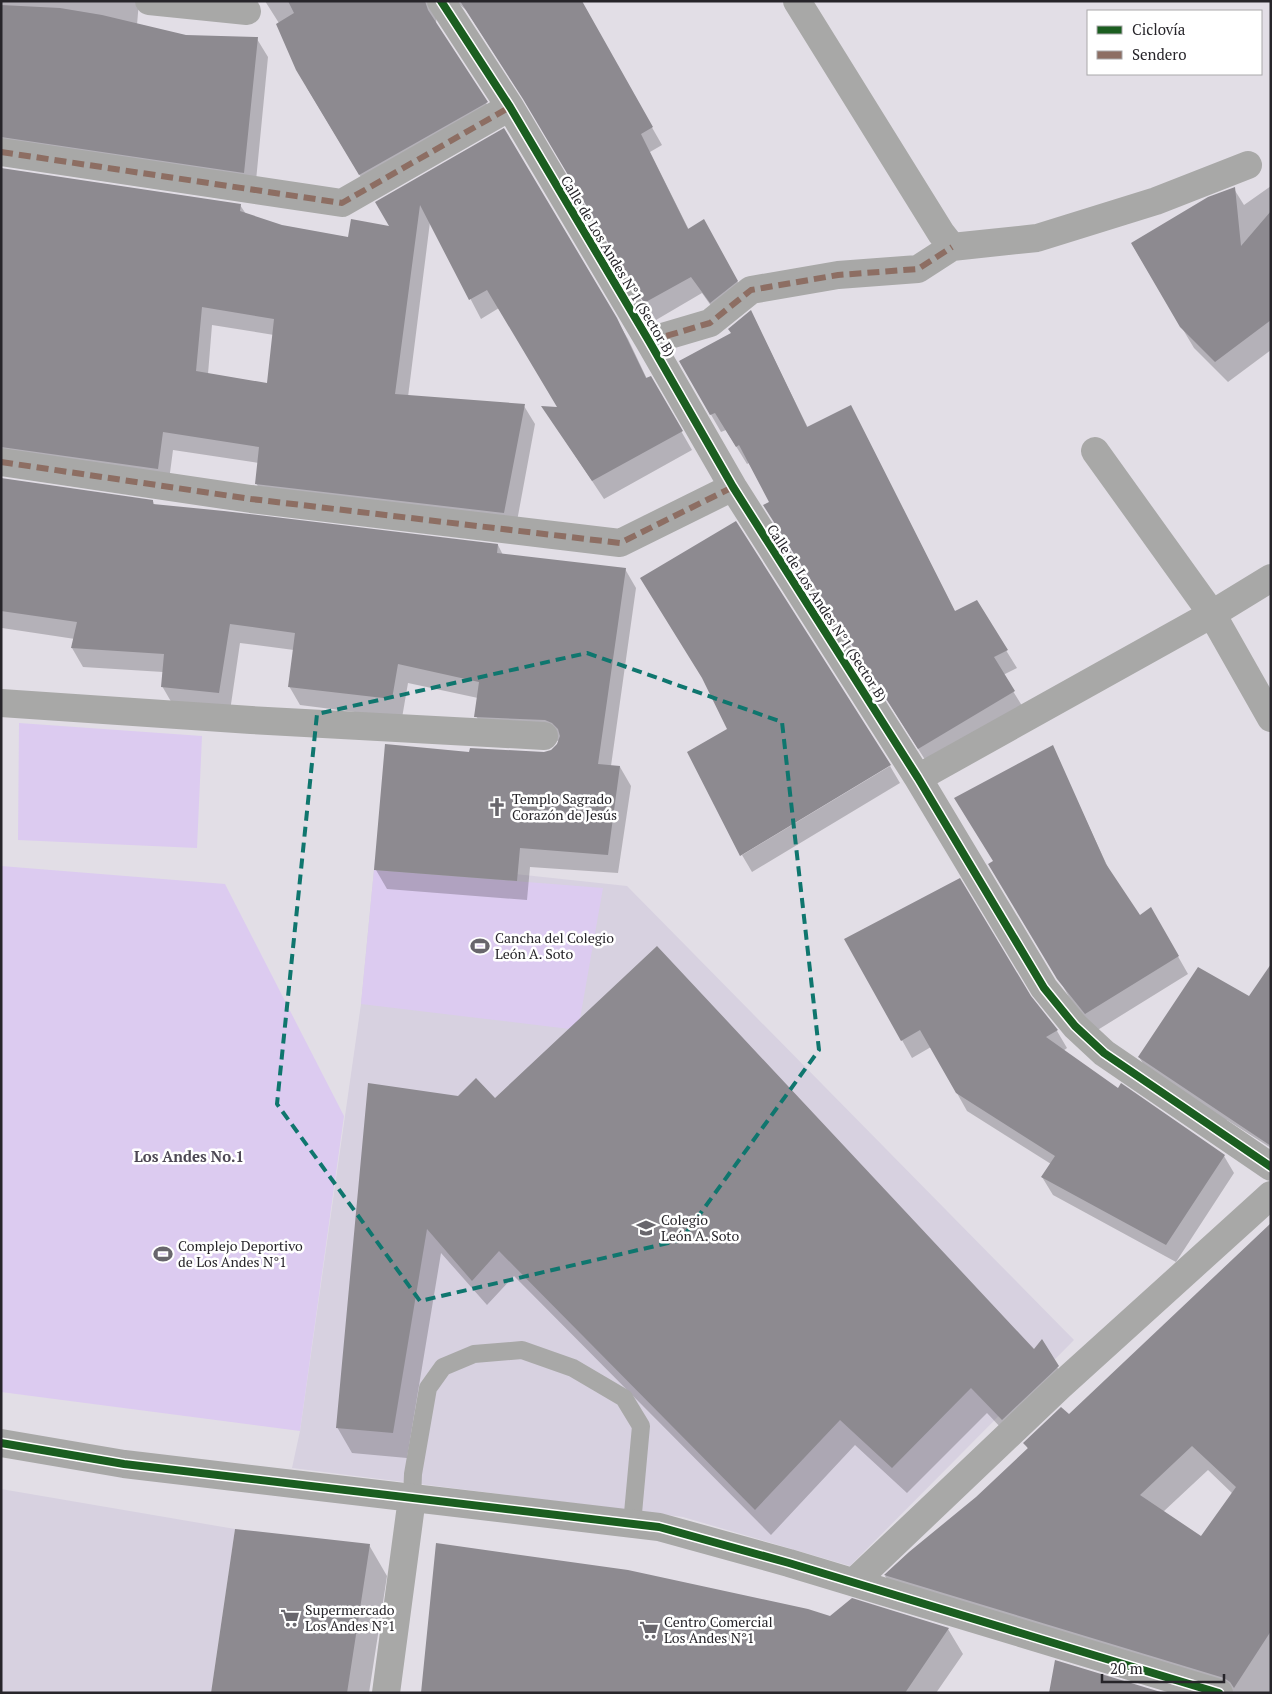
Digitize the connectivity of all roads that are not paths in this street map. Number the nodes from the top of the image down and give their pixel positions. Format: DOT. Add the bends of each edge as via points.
graph roads {
  1 [pos="149,1"];
  2 [pos="441,1"];
  3 [pos="797,1"];
  4 [pos="247,11"];
  5 [pos="510,107"];
  6 [pos="1,152"];
  7 [pos="1248,165"];
  8 [pos="952,247"];
  9 [pos="649,341"];
  10 [pos="1095,451"];
  11 [pos="1,462"];
  12 [pos="733,487"];
  13 [pos="1271,578"];
  14 [pos="1212,614"];
  15 [pos="1,703"];
  16 [pos="1271,718"];
  17 [pos="544,736"];
  18 [pos="918,778"];
  19 [pos="1271,1167"];
  20 [pos="1271,1195"];
  21 [pos="1,1443"];
  22 [pos="412,1498"];
  23 [pos="632,1524"];
  24 [pos="854,1582"];
  25 [pos="386,1693"];
  26 [pos="1219,1693"];
  1 -- 4 [label="street"];
  2 -- 5 [label="street, Calle de Los Andes N°1 (Sector B)"];
  3 -- 8 [label="street"];
  5 -- 6 [label="street" via="342,203"];
  5 -- 9 [label="street, Calle de Los Andes N°1 (Sector B)"];
  7 -- 8 [label="street" via="1156,201 1036,238"];
  8 -- 9 [label="street" via="918,268 838,275 752,290 710,323"];
  9 -- 12 [label="street, Calle de Los Andes N°1 (Sector B)"];
  10 -- 14 [label="street"];
  11 -- 12 [label="street" via="251,499 620,543"];
  12 -- 18 [label="street, Calle de Los Andes N°1 (Sector B)"];
  13 -- 14 [label="street"];
  14 -- 16 [label="street"];
  14 -- 18 [label="street"];
  15 -- 17 [label="street"];
  18 -- 19 [label="street, Calle de Los Andes N°1 (Sector B)" via="1033,972 1075,1026 1104,1053"];
  20 -- 24 [label="street" via="1060,1386"];
  21 -- 22 [label="street" via="124,1464"];
  22 -- 23 [label="street"];
  22 -- 23 [label="lane" via="428,1388 443,1367 474,1354 522,1350 573,1368 624,1398 641,1426"];
  22 -- 25 [label="street"];
  23 -- 24 [label="street" via="659,1527"];
  24 -- 26 [label="street"];
}
